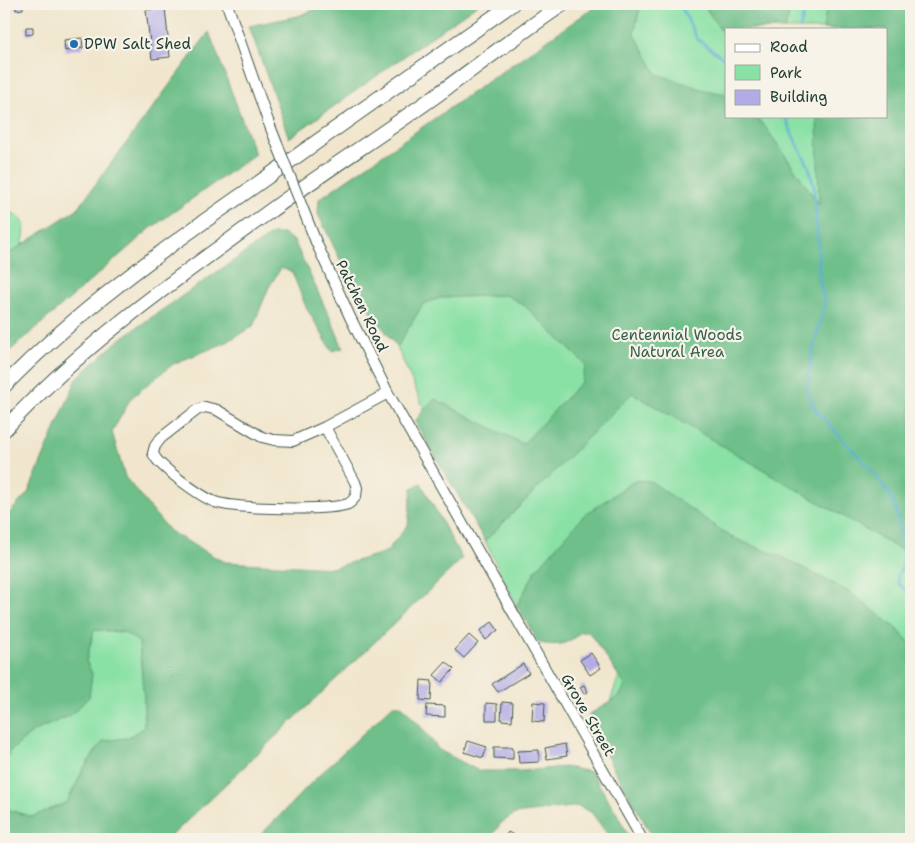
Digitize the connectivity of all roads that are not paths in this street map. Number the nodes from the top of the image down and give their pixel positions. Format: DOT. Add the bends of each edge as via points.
graph roads {
  1 [pos="227,4"];
  2 [pos="512,4"];
  3 [pos="563,4"];
  4 [pos="4,386"];
  5 [pos="388,393"];
  6 [pos="326,427"];
  7 [pos="4,430"];
  8 [pos="508,604"];
  9 [pos="642,839"];
  1 -- 5 [label="street, Patchen Road, bridge" via="268,121 316,242"];
  2 -- 4 [label="highway" via="138,270 57,336"];
  3 -- 7 [label="highway" via="175,279 88,350"];
  5 -- 6 [label="street"];
  5 -- 8 [label="street, Patchen Road"];
  6 -- 6 [label="street" via="292,441 274,440 262,437 218,410 205,407 160,438 153,453 159,464 200,494 219,503 282,508 347,504 356,496 356,485"];
  8 -- 9 [label="street, Grove Street"];
}
